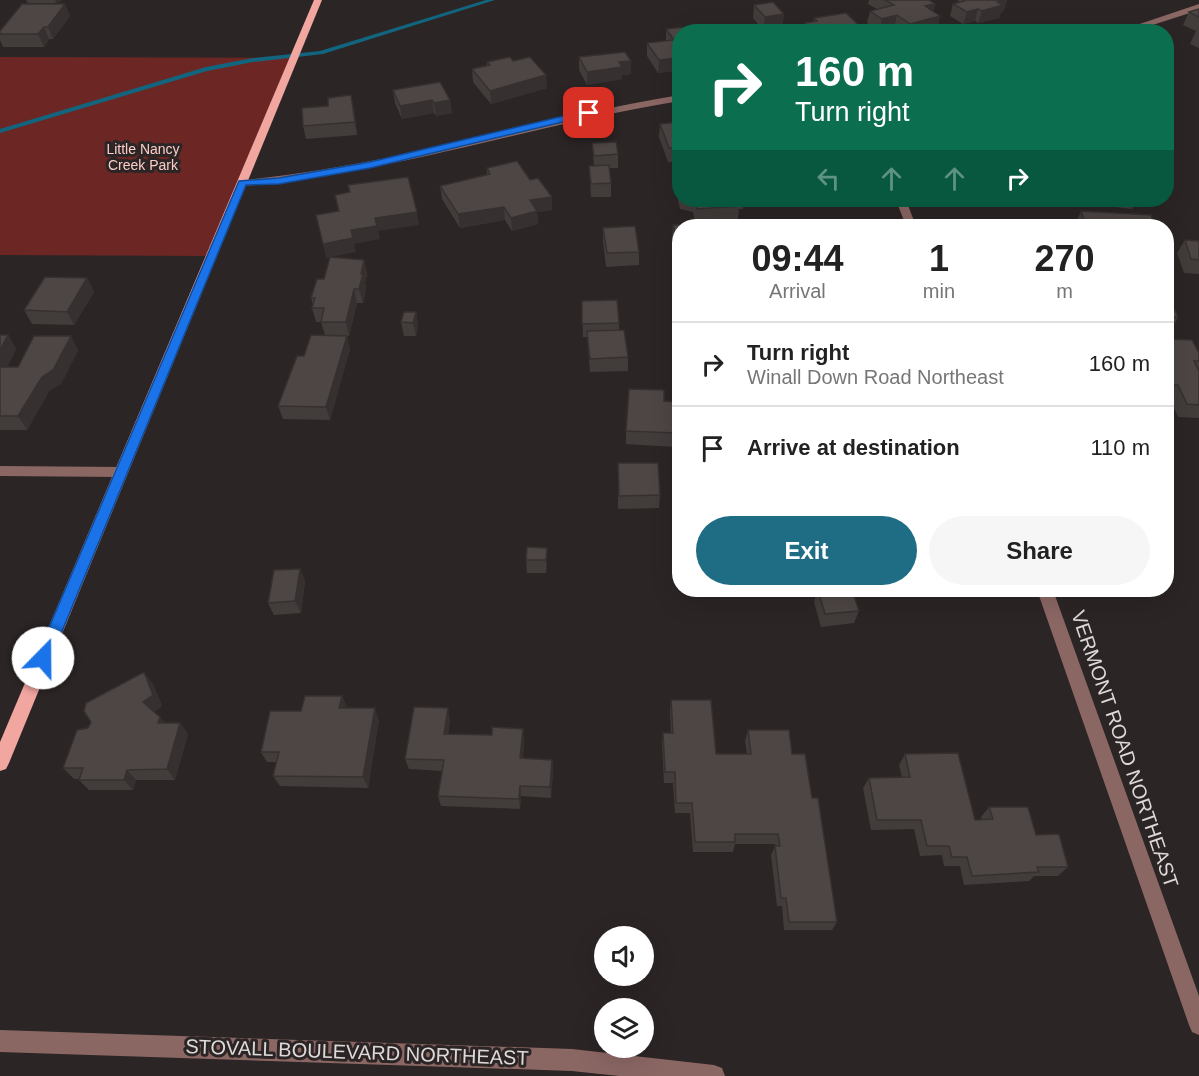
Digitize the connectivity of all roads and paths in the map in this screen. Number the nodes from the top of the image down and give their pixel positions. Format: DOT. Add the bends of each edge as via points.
graph roads {
  1 [pos="318,0"];
  2 [pos="1199,7"];
  3 [pos="1145,24"];
  4 [pos="672,99"];
  5 [pos="242,183"];
  6 [pos="0,471"];
  7 [pos="120,472"];
  8 [pos="1047,597"];
  9 [pos="0,763"];
  10 [pos="1199,1025"];
  11 [pos="0,1041"];
  12 [pos="714,1076"];
  1 -- 5 [label="main road"];
  2 -- 3 [label="street"];
  4 -- 5 [label="street" via="589,113 370,165 279,181"];
  5 -- 7 [label="main road"];
  6 -- 7 [label="street"];
  7 -- 9 [label="main road"];
  8 -- 10 [label="street, VERMONT ROAD NORTHEAST"];
  11 -- 12 [label="street, STOVALL BOULEVARD NORTHEAST" via="572,1060"];
}
